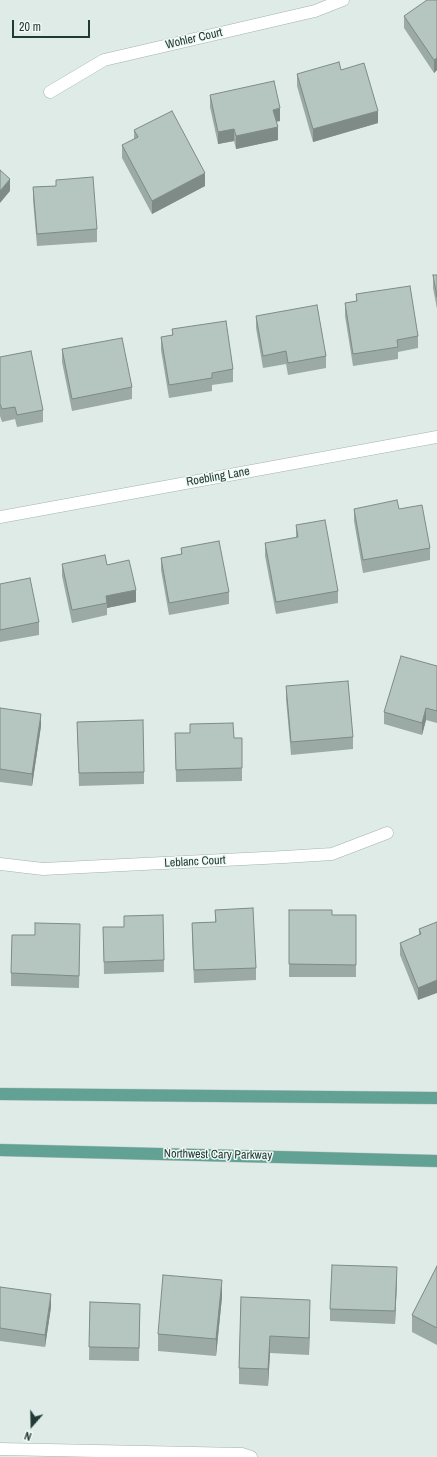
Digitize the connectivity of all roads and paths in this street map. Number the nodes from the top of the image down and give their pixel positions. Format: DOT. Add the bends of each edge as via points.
graph roads {
  1 [pos="343,0"];
  2 [pos="50,92"];
  3 [pos="437,437"];
  4 [pos="0,517"];
  5 [pos="387,833"];
  6 [pos="0,864"];
  7 [pos="0,1094"];
  8 [pos="437,1098"];
  9 [pos="0,1150"];
  10 [pos="437,1161"];
  11 [pos="0,1449"];
  12 [pos="251,1457"];
  1 -- 2 [label="street, Wohler Court" via="315,11 104,60"];
  3 -- 4 [label="street, Roebling Lane"];
  5 -- 6 [label="street, Leblanc Court" via="332,854 43,869"];
  7 -- 8 [label="main road"];
  9 -- 10 [label="main road, Northwest Cary Parkway"];
  11 -- 12 [label="street" via="242,1454"];
}
